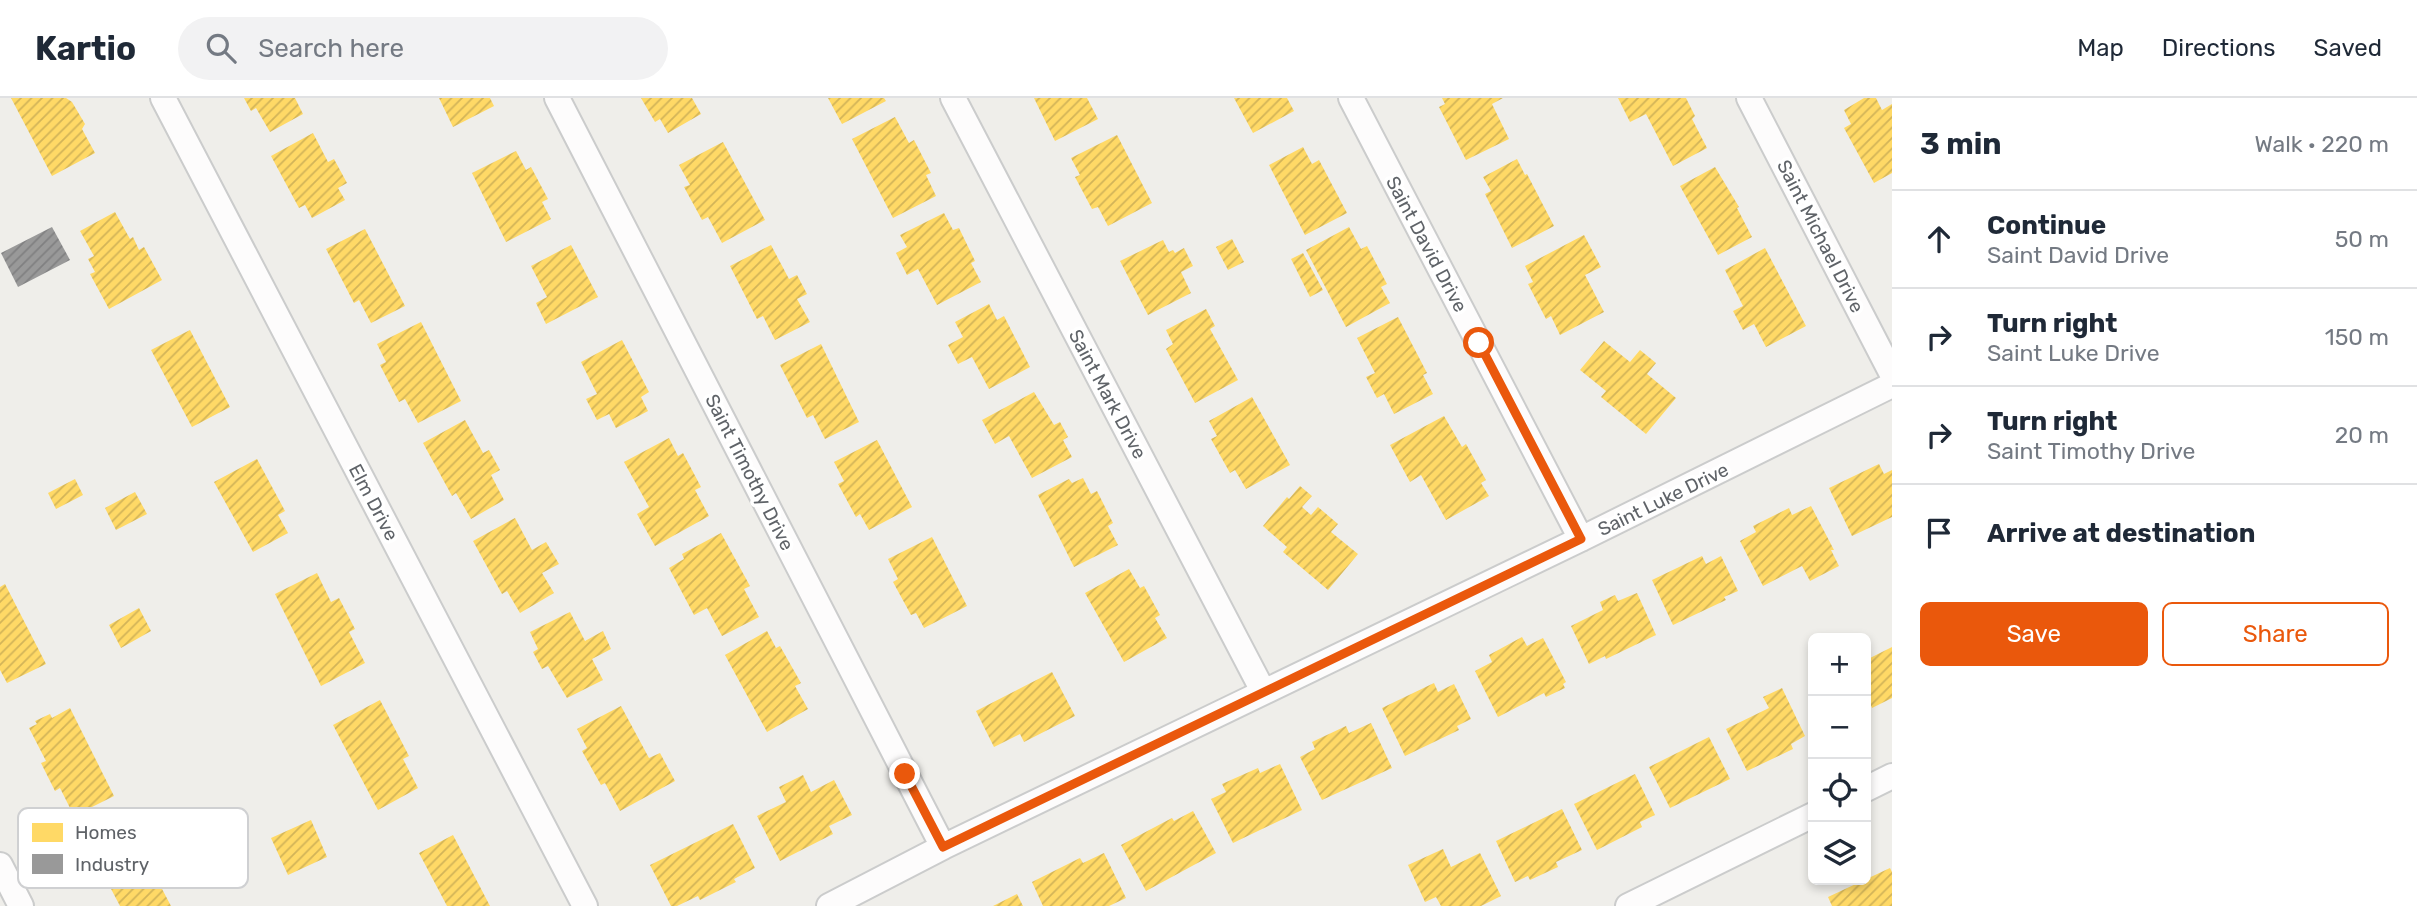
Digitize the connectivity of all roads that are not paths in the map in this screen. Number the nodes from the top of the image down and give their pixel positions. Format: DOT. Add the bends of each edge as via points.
graph roads {
  1 [pos="163,98"];
  2 [pos="557,98"];
  3 [pos="954,98"];
  4 [pos="1351,98"];
  5 [pos="1749,98"];
  6 [pos="1892,374"];
  7 [pos="1892,385"];
  8 [pos="1581,539"];
  9 [pos="1263,691"];
  10 [pos="1892,776"];
  11 [pos="1871,786"];
  12 [pos="1808,817"];
  13 [pos="943,847"];
  14 [pos="0,865"];
  15 [pos="21,906"];
  16 [pos="585,906"];
  17 [pos="829,906"];
  18 [pos="1628,906"];
  1 -- 16 [label="street, Elm Drive"];
  2 -- 13 [label="street, Saint Timothy Drive"];
  3 -- 9 [label="street, Saint Mark Drive"];
  4 -- 8 [label="street, Saint David Drive"];
  5 -- 6 [label="street, Saint Michael Drive"];
  7 -- 8 [label="street, Saint Luke Drive"];
  8 -- 9 [label="street, Saint Luke Drive"];
  9 -- 13 [label="street, Saint Luke Drive"];
  10 -- 11 [label="street"];
  12 -- 18 [label="street"];
  13 -- 17 [label="street, Saint Luke Drive"];
  14 -- 15 [label="street"];
}
